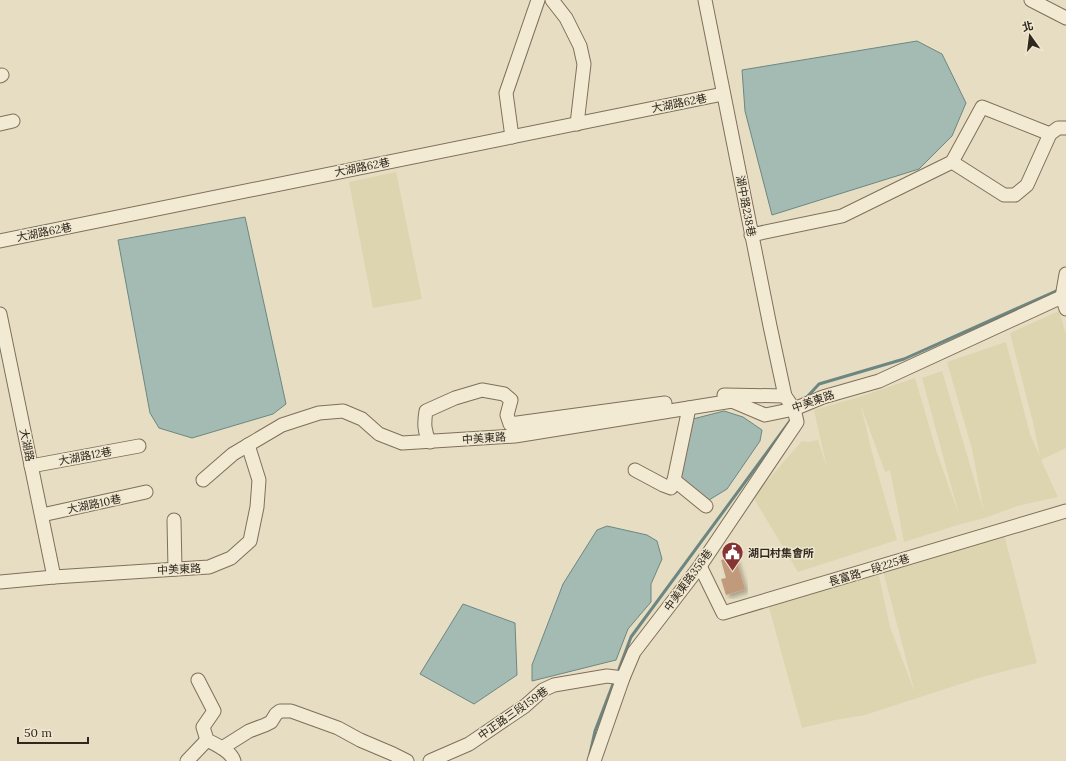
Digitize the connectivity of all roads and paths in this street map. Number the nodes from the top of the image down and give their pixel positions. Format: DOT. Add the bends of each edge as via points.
graph roads {
  1 [pos="538,0"];
  2 [pos="552,0"];
  3 [pos="705,0"];
  4 [pos="1031,0"];
  5 [pos="1066,18"];
  6 [pos="723,94"];
  7 [pos="577,124"];
  8 [pos="1066,128"];
  9 [pos="1050,134"];
  10 [pos="512,137"];
  11 [pos="952,162"];
  12 [pos="751,235"];
  13 [pos="0,241"];
  14 [pos="1066,274"];
  15 [pos="1065,300"];
  16 [pos="0,314"];
  17 [pos="785,396"];
  18 [pos="689,408"];
  19 [pos="794,409"];
  20 [pos="430,442"];
  21 [pos="248,445"];
  22 [pos="139,446"];
  23 [pos="31,466"];
  24 [pos="635,470"];
  25 [pos="203,480"];
  26 [pos="674,480"];
  27 [pos="146,492"];
  28 [pos="706,506"];
  29 [pos="1066,511"];
  30 [pos="42,515"];
  31 [pos="174,520"];
  32 [pos="700,566"];
  33 [pos="175,569"];
  34 [pos="54,577"];
  35 [pos="0,582"];
  36 [pos="623,678"];
  37 [pos="198,680"];
  38 [pos="207,740"];
  39 [pos="222,748"];
  40 [pos="187,761"];
  41 [pos="234,761"];
  42 [pos="406,761"];
  43 [pos="430,761"];
  44 [pos="594,761"];
  1 -- 10 [label="street" via="506,93"];
  2 -- 7 [label="street" via="566,18 580,46 584,64"];
  3 -- 6 [label="street, 湖中路238巷"];
  4 -- 5 [label="street"];
  6 -- 7 [label="street, 大湖路62巷"];
  6 -- 12 [label="street, 湖中路238巷"];
  7 -- 10 [label="street, 大湖路62巷"];
  8 -- 9 [label="street" via="1058,128"];
  9 -- 11 [label="street" via="982,107"];
  9 -- 11 [label="street" via="1027,185 1014,195 1004,195"];
  10 -- 13 [label="street, 大湖路62巷"];
  11 -- 12 [label="street" via="842,216"];
  12 -- 17 [label="street, 湖中路238巷"];
  14 -- 15 [label="street"];
  15 -- 19 [label="street, 中美東路" via="879,381 823,397"];
  16 -- 23 [label="street, 大湖路"];
  17 -- 19 [label="street, 湖中路238巷"];
  17 -- 20 [label="street" via="722,395 510,424 507,415 511,400 504,394 482,390 426,411 424,424"];
  18 -- 19 [label="street, 中美東路" via="732,401 765,415"];
  18 -- 20 [label="street, 中美東路" via="515,436"];
  18 -- 26 [label="street"];
  19 -- 32 [label="street, 中美東路358巷" via="797,422"];
  20 -- 21 [label="street, 中美東路" via="402,443 379,434 362,418 343,411 319,413 282,425"];
  21 -- 25 [label="street" via="233,454"];
  21 -- 33 [label="street, 中美東路" via="259,480 250,541 231,558 209,567"];
  22 -- 23 [label="street, 大湖路12巷"];
  23 -- 30 [label="street, 大湖路"];
  24 -- 26 [label="street" via="671,488"];
  26 -- 28 [label="street"];
  27 -- 30 [label="street, 大湖路10巷"];
  29 -- 32 [label="street, 長富路一段225巷" via="723,613"];
  30 -- 34 [label="street, 大湖路"];
  31 -- 33 [label="street"];
  32 -- 36 [label="street, 中美東路358巷" via="634,652"];
  33 -- 34 [label="street, 中美東路"];
  34 -- 35 [label="street, 中美東路"];
  36 -- 43 [label="street, 中正路三段159巷" via="607,676 554,685 543,690 525,706 469,744"];
  36 -- 44 [label="street, 中美東路358巷"];
  37 -- 38 [label="street" via="214,712 203,728"];
  38 -- 39 [label="street"];
  38 -- 40 [label="street"];
  39 -- 41 [label="street"];
  39 -- 42 [label="street" via="249,731 271,722 280,711 291,711 338,728"];
}
